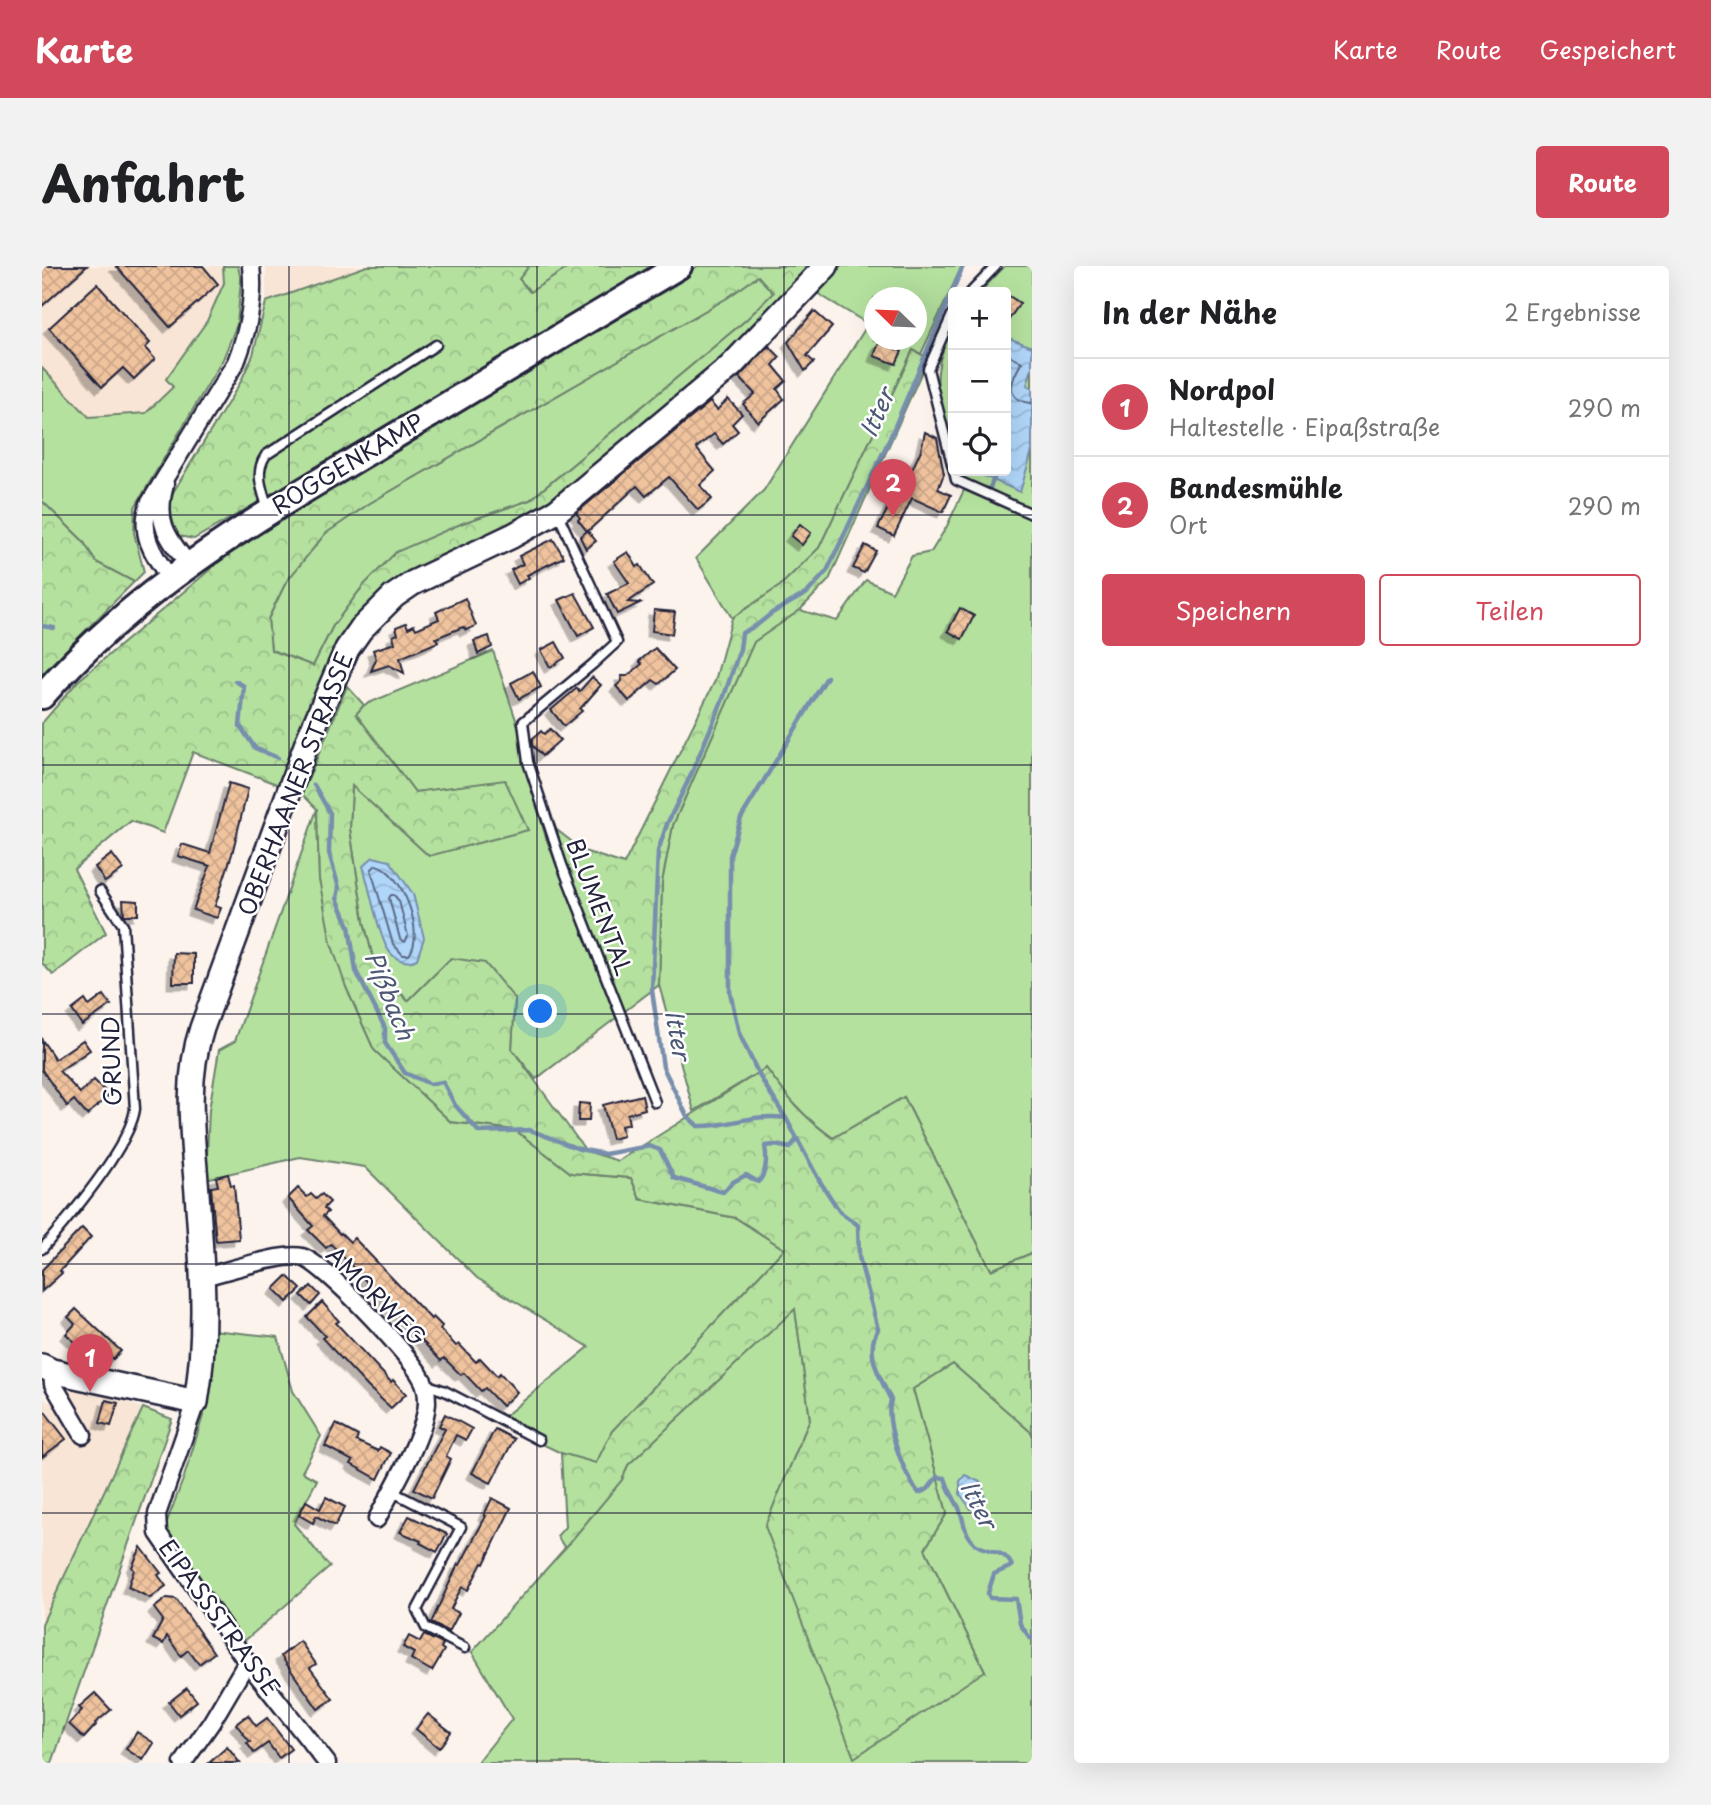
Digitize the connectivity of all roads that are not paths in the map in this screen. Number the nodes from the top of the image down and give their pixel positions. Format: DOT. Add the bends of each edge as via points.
graph roads {
  1 [pos="251,266"];
  2 [pos="680,266"];
  3 [pos="826,266"];
  4 [pos="996,266"];
  5 [pos="976,287"];
  6 [pos="948,324"];
  7 [pos="436,345"];
  8 [pos="948,446"];
  9 [pos="167,474"];
  10 [pos="955,476"];
  11 [pos="269,511"];
  12 [pos="557,511"];
  13 [pos="1032,514"];
  14 [pos="179,571"];
  15 [pos="42,695"];
  16 [pos="100,891"];
  17 [pos="655,1102"];
  18 [pos="42,1249"];
  19 [pos="203,1277"];
  20 [pos="47,1368"];
  21 [pos="425,1384"];
  22 [pos="196,1402"];
  23 [pos="83,1435"];
  24 [pos="539,1440"];
  25 [pos="391,1491"];
  26 [pos="377,1519"];
  27 [pos="465,1648"];
  28 [pos="247,1662"];
  29 [pos="183,1763"];
  30 [pos="327,1763"];
  1 -- 9 [label="street" via="252,302 236,362"];
  2 -- 11 [label="main road, ROGGENKAMP"];
  3 -- 12 [label="street, OBERHAANER STRASSE" via="732,366"];
  4 -- 5 [label="lane"];
  6 -- 8 [label="lane" via="928,369"];
  7 -- 11 [label="lane" via="266,455 259,477"];
  9 -- 14 [label="street" via="162,520"];
  9 -- 14 [label="street" via="149,504 145,532 160,565"];
  10 -- 13 [label="lane"];
  11 -- 14 [label="main road, ROGGENKAMP"];
  12 -- 17 [label="lane, BLUMENTAL" via="617,642 523,722 528,762 586,931"];
  12 -- 19 [label="street, OBERHAANER STRASSE" via="413,583 378,611 347,649 199,1038 190,1106"];
  14 -- 15 [label="main road, ROGGENKAMP" via="97,638"];
  16 -- 18 [label="lane, GRUND" via="123,925 133,1122 106,1167"];
  19 -- 21 [label="street, AMORWEG" via="287,1257 306,1258 324,1270 411,1361"];
  19 -- 22 [label="street, OBERHAANER STRASSE" via="203,1363"];
  20 -- 22 [label="street"];
  20 -- 23 [label="street"];
  21 -- 24 [label="lane"];
  21 -- 25 [label="street" via="425,1416"];
  22 -- 28 [label="street, EIPASSSTRASSE" via="157,1514 158,1534"];
  25 -- 26 [label="street"];
  25 -- 27 [label="lane" via="461,1527 417,1610 426,1628"];
  28 -- 29 [label="street"];
  28 -- 30 [label="street, EIPASSSTRASSE"];
}
